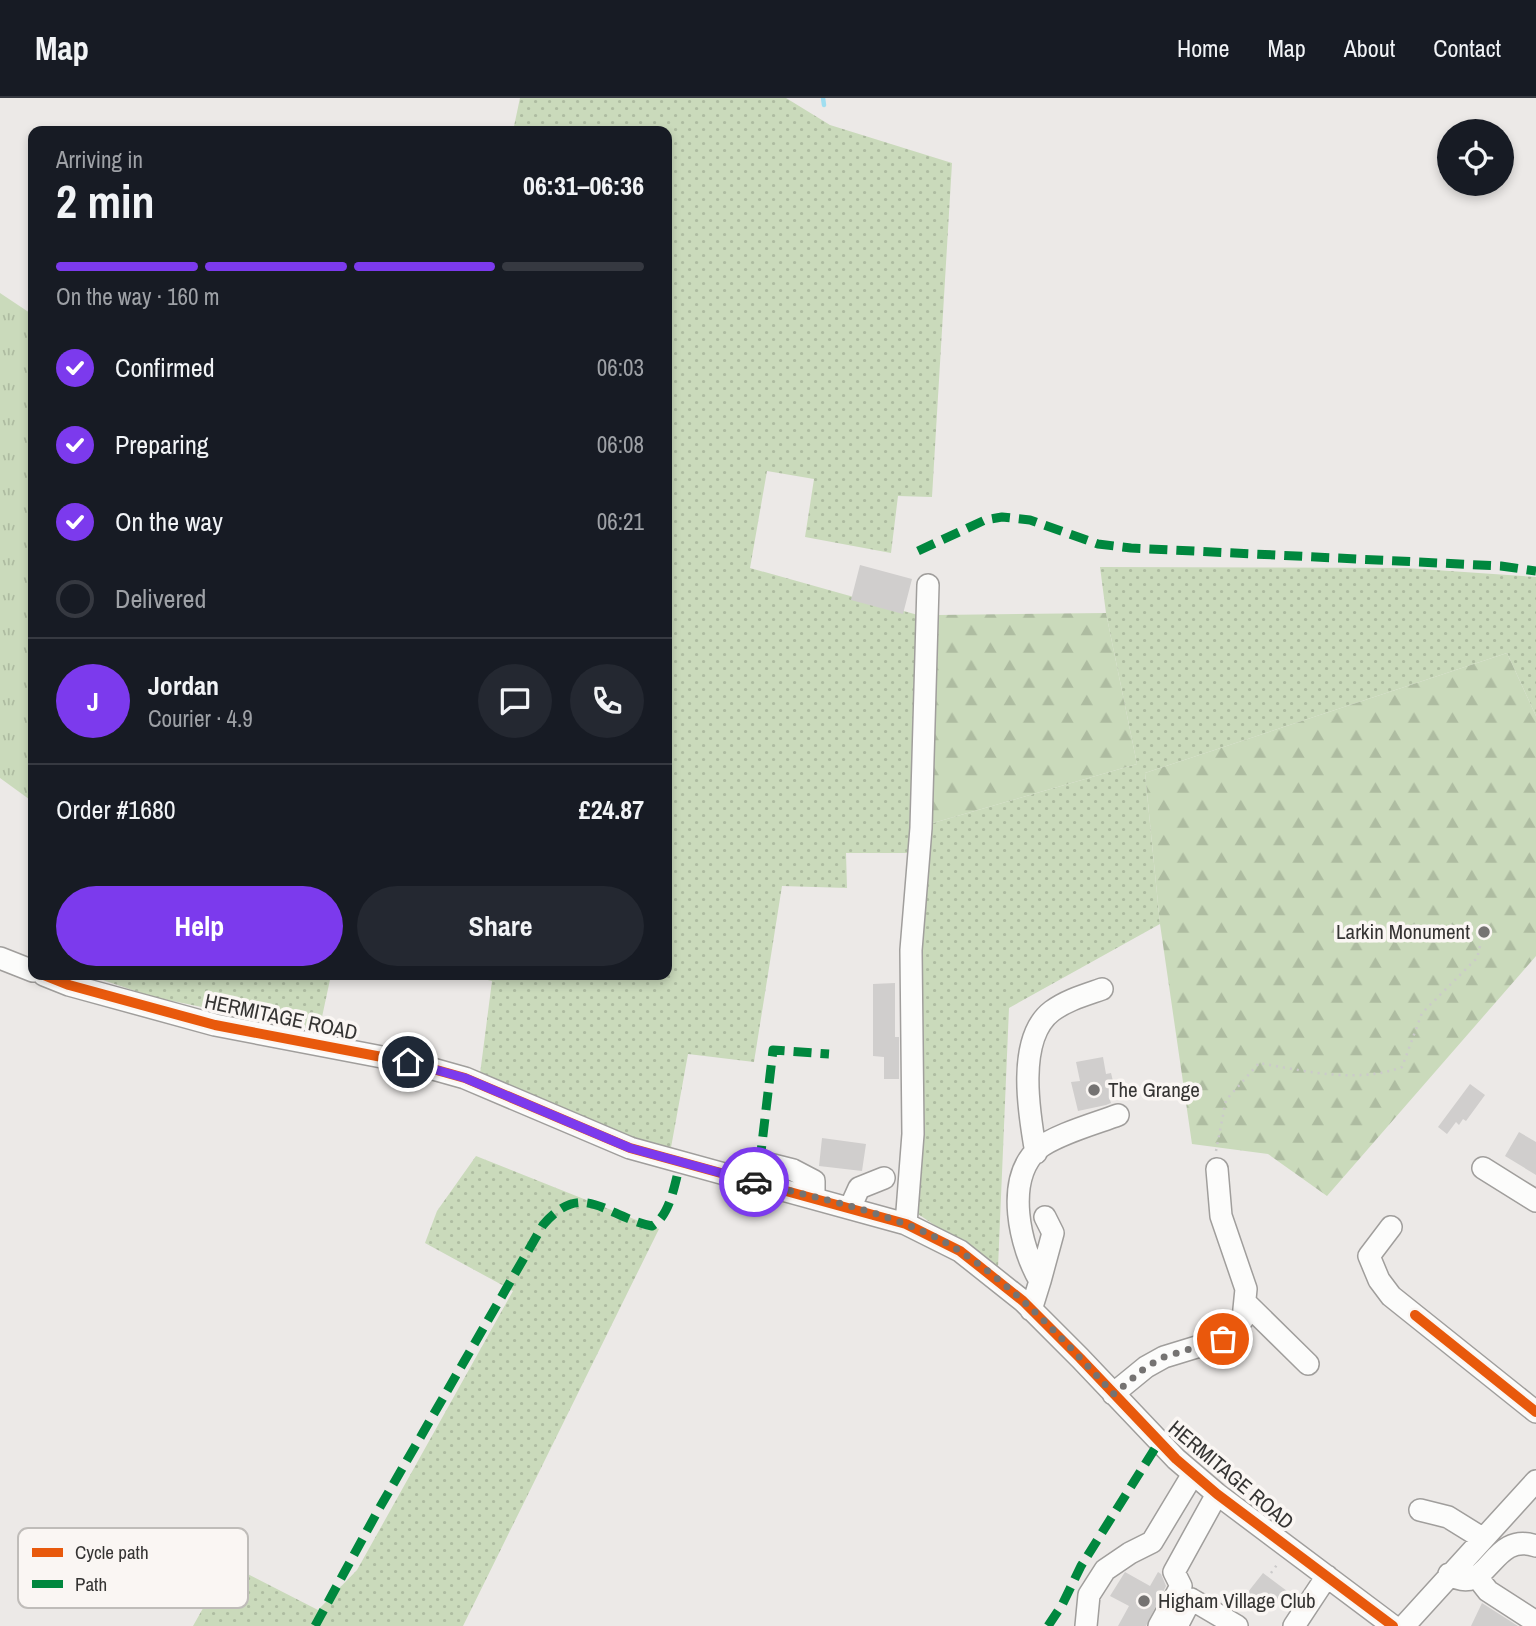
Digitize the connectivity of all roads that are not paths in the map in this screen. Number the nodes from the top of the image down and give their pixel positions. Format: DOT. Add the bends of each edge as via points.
graph roads {
  1 [pos="929,585"];
  2 [pos="0,958"];
  3 [pos="28,969"];
  4 [pos="56,980"];
  5 [pos="1102,989"];
  6 [pos="1118,1115"];
  7 [pos="1036,1153"];
  8 [pos="765,1163"];
  9 [pos="1483,1168"];
  10 [pos="1217,1169"];
  11 [pos="884,1178"];
  12 [pos="814,1197"];
  13 [pos="1536,1200"];
  14 [pos="850,1208"];
  15 [pos="1045,1217"];
  16 [pos="905,1224"];
  17 [pos="1391,1227"];
  18 [pos="1040,1281"];
  19 [pos="1247,1304"];
  20 [pos="1031,1310"];
  21 [pos="1308,1364"];
  22 [pos="1114,1394"];
  23 [pos="1536,1412"];
  24 [pos="1193,1474"];
  25 [pos="1536,1481"];
  26 [pos="1217,1493"];
  27 [pos="1420,1510"];
  28 [pos="1482,1538"];
  29 [pos="1536,1546"];
  30 [pos="1450,1574"];
  31 [pos="1327,1576"];
  32 [pos="1476,1577"];
  33 [pos="1536,1622"];
  34 [pos="1086,1626"];
  35 [pos="1160,1626"];
  36 [pos="1177,1626"];
  37 [pos="1237,1626"];
  38 [pos="1294,1626"];
  39 [pos="1393,1626"];
  40 [pos="1404,1626"];
  1 -- 16 [label="street" via="921,828 911,950 913,1134"];
  2 -- 3 [label="street"];
  4 -- 12 [label="street, HERMITAGE ROAD" via="215,1025 408,1062 465,1078 630,1148"];
  5 -- 7 [label="street" via="1051,1012 1035,1030 1029,1110"];
  6 -- 7 [label="street" via="1056,1139"];
  7 -- 18 [label="street" via="1025,1169 1018,1195 1026,1255"];
  8 -- 12 [label="street" via="814,1181"];
  9 -- 13 [label="street"];
  10 -- 19 [label="street" via="1221,1216 1246,1285"];
  11 -- 14 [label="street" via="859,1188"];
  12 -- 14 [label="street, HERMITAGE ROAD"];
  14 -- 16 [label="street, HERMITAGE ROAD"];
  15 -- 18 [label="street" via="1053,1233"];
  16 -- 20 [label="street, HERMITAGE ROAD" via="960,1251"];
  17 -- 23 [label="street" via="1369,1256 1391,1296"];
  18 -- 20 [label="street"];
  19 -- 21 [label="street"];
  19 -- 22 [label="street" via="1242,1322 1226,1338 1164,1357"];
  20 -- 22 [label="street, HERMITAGE ROAD"];
  22 -- 24 [label="street, HERMITAGE ROAD"];
  24 -- 26 [label="street, HERMITAGE ROAD"];
  24 -- 34 [label="street" via="1152,1542 1105,1570 1089,1595"];
  25 -- 28 [label="street"];
  26 -- 31 [label="street, HERMITAGE ROAD"];
  26 -- 35 [label="street" via="1174,1572 1181,1586"];
  27 -- 28 [label="street" via="1448,1517"];
  28 -- 30 [label="street"];
  29 -- 32 [label="street" via="1523,1543 1506,1548"];
  30 -- 32 [label="street"];
  30 -- 40 [label="street"];
  31 -- 38 [label="street"];
  31 -- 39 [label="street, HERMITAGE ROAD"];
  32 -- 33 [label="street" via="1488,1591"];
  36 -- 37 [label="street" via="1191,1599"];
}
